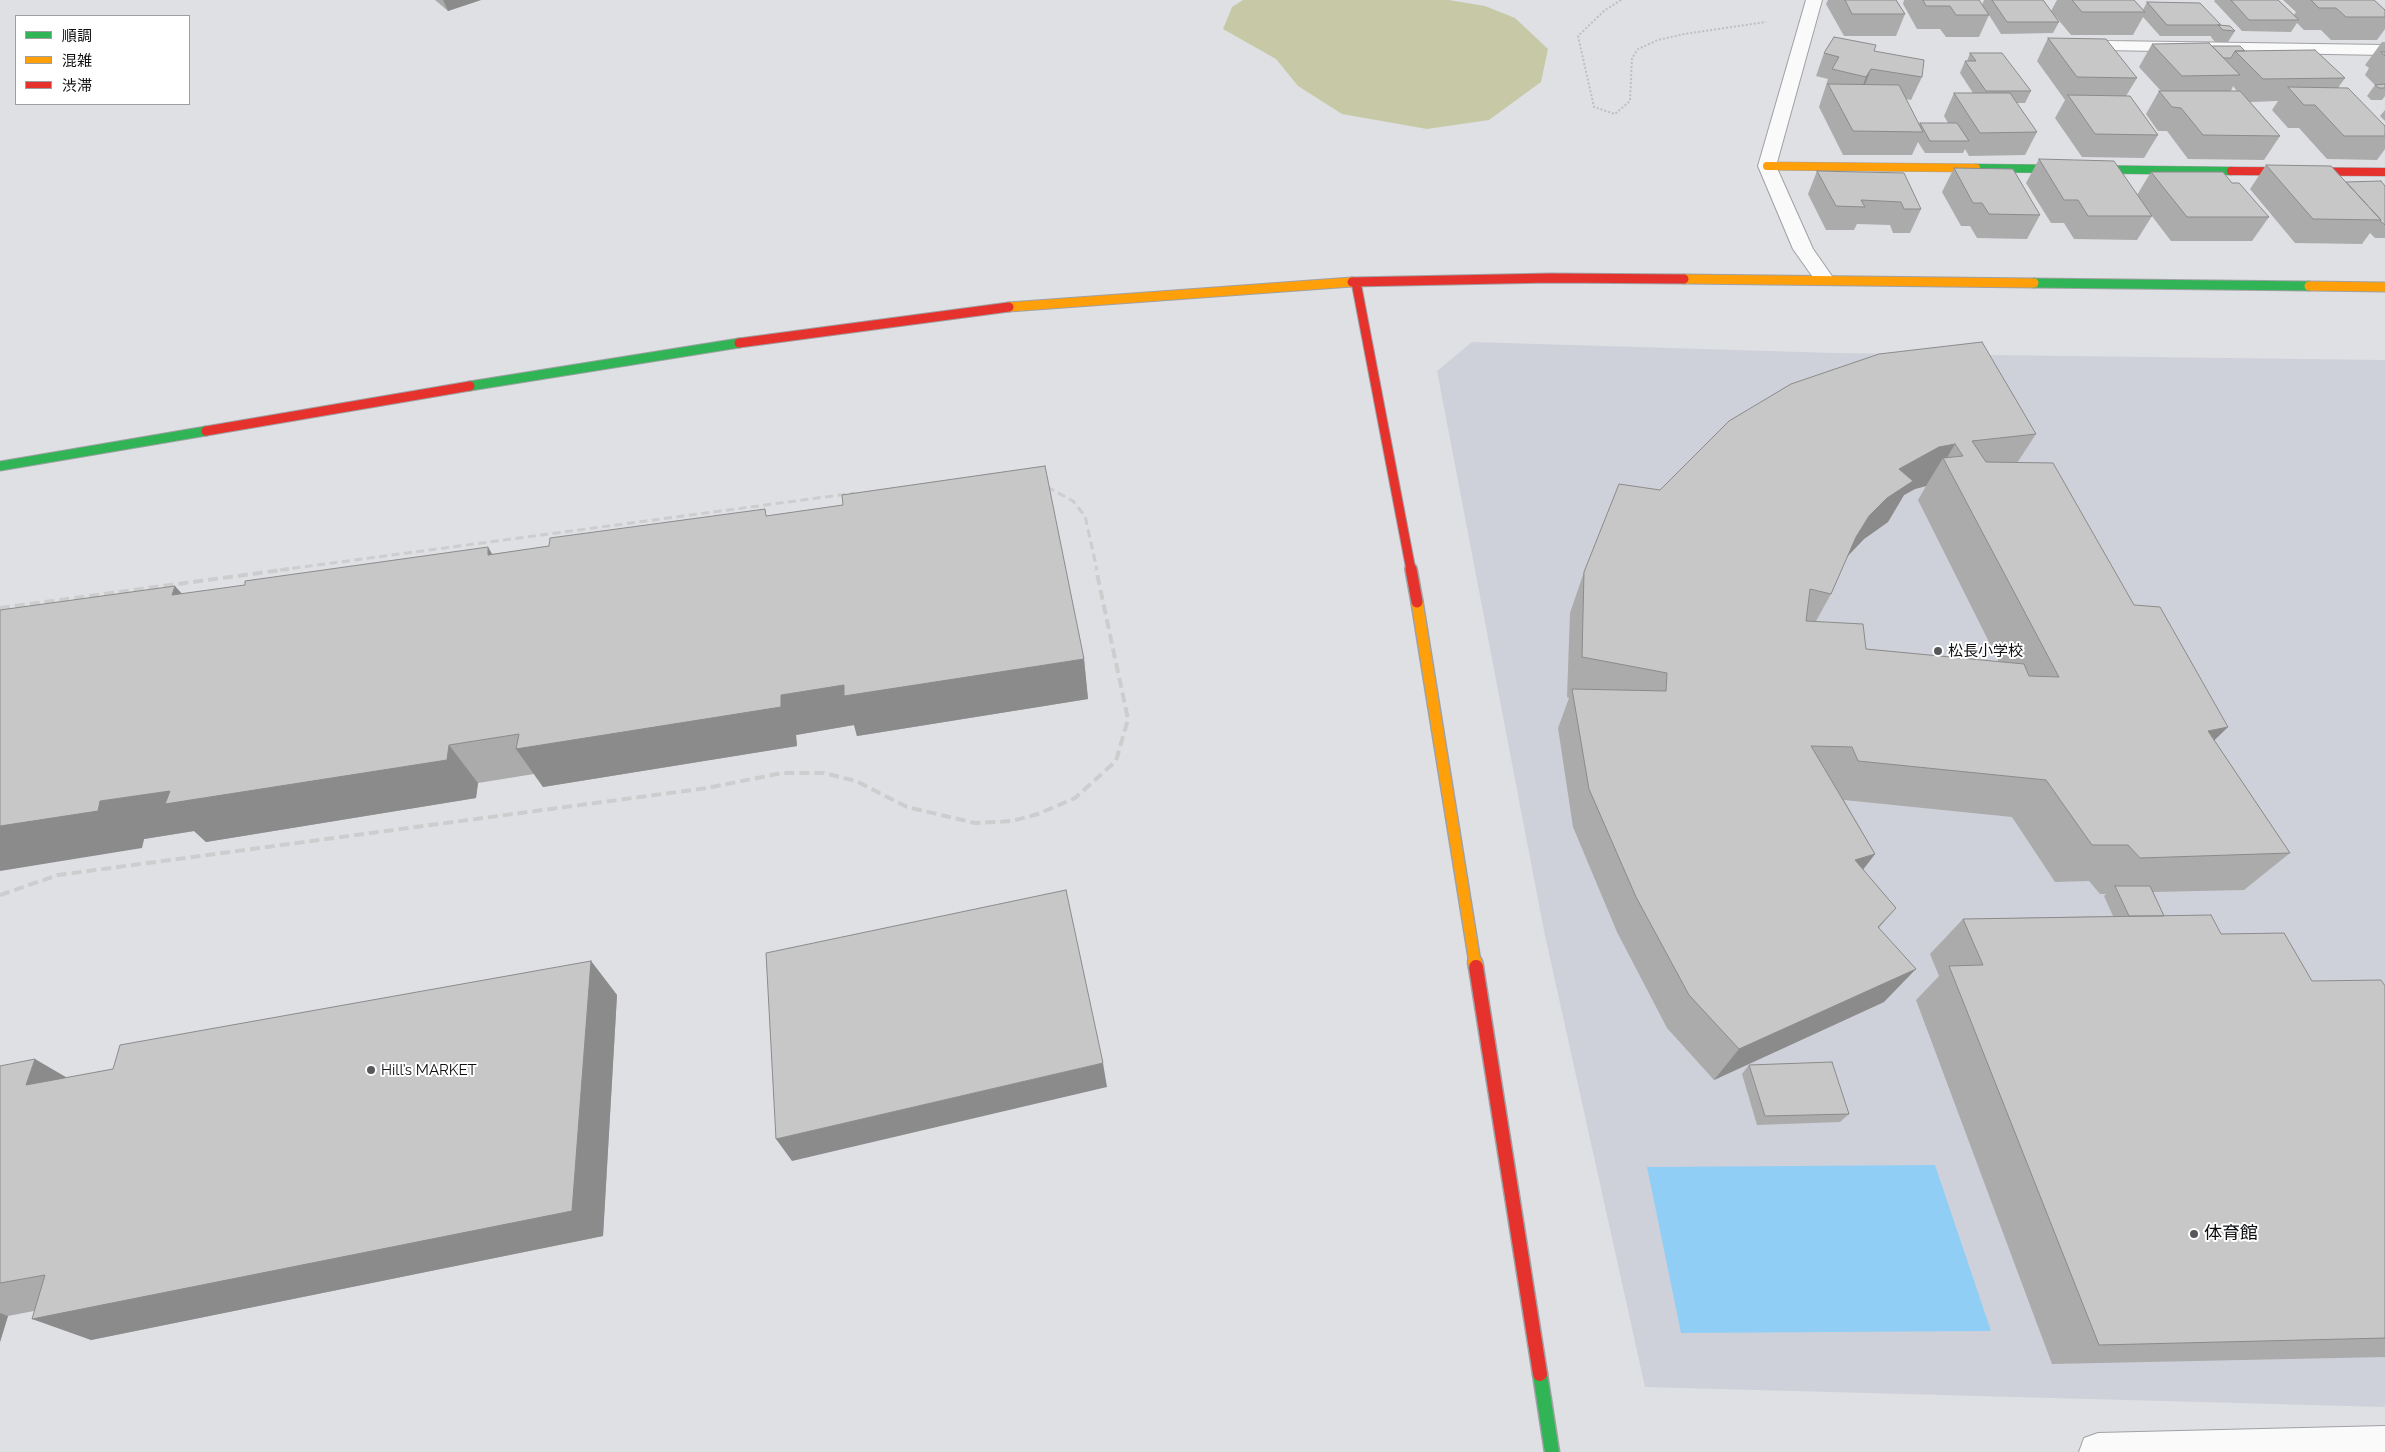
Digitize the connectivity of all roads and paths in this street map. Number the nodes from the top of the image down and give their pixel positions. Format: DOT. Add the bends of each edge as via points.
graph roads {
  1 [pos="1621,0"];
  2 [pos="1814,0"];
  3 [pos="1806,26"];
  4 [pos="2108,46"];
  5 [pos="2385,50"];
  6 [pos="1767,166"];
  7 [pos="2385,172"];
  8 [pos="1824,279"];
  9 [pos="1356,282"];
  10 [pos="2385,287"];
  11 [pos="0,466"];
  12 [pos="2385,1446"];
  13 [pos="2207,1451"];
  14 [pos="1552,1452"];
  15 [pos="2098,1452"];
  1 -- 3 [label="path" via="1605,10 1578,36 1594,107 1615,114 1630,101 1632,58 1638,49 1658,40 1745,24 1773,21"];
  2 -- 3 [label="street"];
  3 -- 6 [label="street"];
  4 -- 5 [label="street"];
  6 -- 7 [label="street"];
  6 -- 8 [label="street" via="1803,250"];
  8 -- 9 [label="street" via="1551,278"];
  8 -- 10 [label="street"];
  9 -- 11 [label="street" via="967,312 641,357"];
  9 -- 14 [label="street" via="1429,667"];
  12 -- 13 [label="street"];
  13 -- 15 [label="street"];
}
